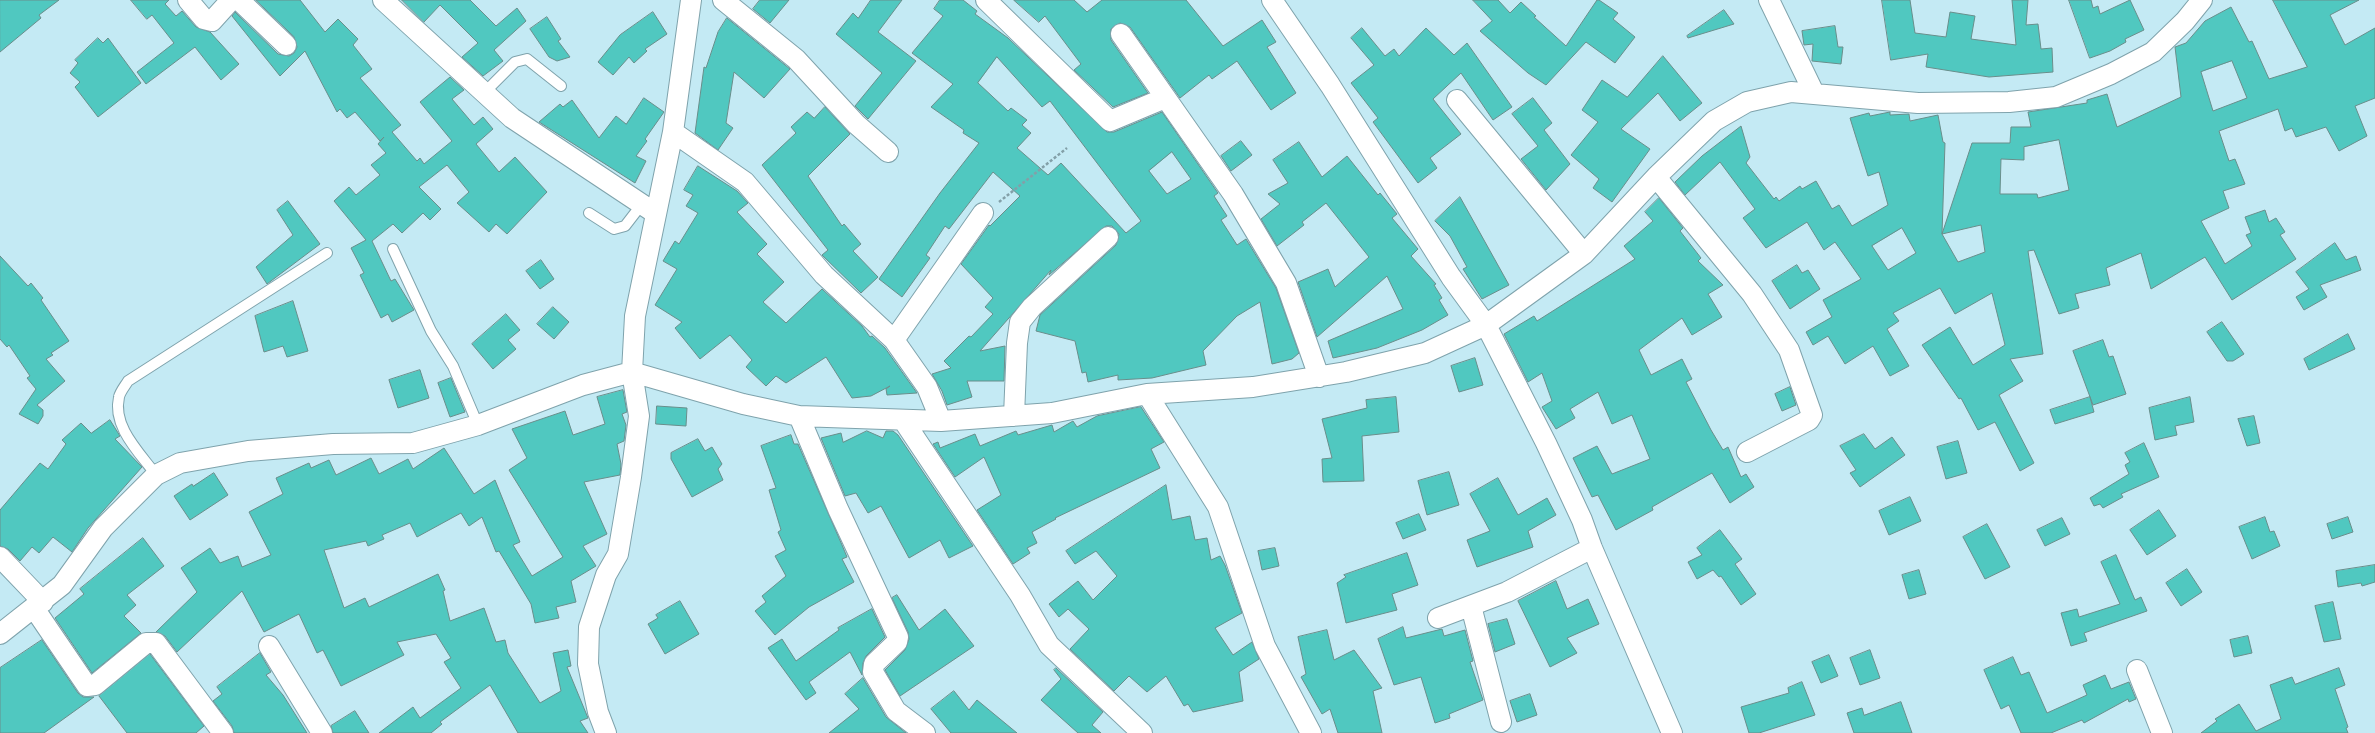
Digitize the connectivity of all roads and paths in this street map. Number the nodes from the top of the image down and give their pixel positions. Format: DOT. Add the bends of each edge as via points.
graph roads {
  1 [pos="188,0"];
  2 [pos="231,0"];
  3 [pos="239,0"];
  4 [pos="383,0"];
  5 [pos="691,0"];
  6 [pos="723,0"];
  7 [pos="986,0"];
  8 [pos="1272,0"];
  9 [pos="1768,0"];
  10 [pos="2202,0"];
  11 [pos="1121,34"];
  12 [pos="286,45"];
  13 [pos="562,86"];
  14 [pos="484,93"];
  15 [pos="1814,93"];
  16 [pos="1165,98"];
  17 [pos="1457,100"];
  18 [pos="673,132"];
  19 [pos="1068,148"];
  20 [pos="888,152"];
  21 [pos="1656,177"];
  22 [pos="649,209"];
  23 [pos="588,213"];
  24 [pos="983,213"];
  25 [pos="1108,237"];
  26 [pos="393,249"];
  27 [pos="327,253"];
  28 [pos="1584,254"];
  29 [pos="1486,325"];
  30 [pos="894,340"];
  31 [pos="632,372"];
  32 [pos="1318,377"];
  33 [pos="1147,394"];
  34 [pos="800,416"];
  35 [pos="1014,416"];
  36 [pos="903,420"];
  37 [pos="941,421"];
  38 [pos="478,425"];
  39 [pos="1747,452"];
  40 [pos="156,475"];
  41 [pos="1592,548"];
  42 [pos="0,557"];
  43 [pos="38,605"];
  44 [pos="1471,606"];
  45 [pos="1438,618"];
  46 [pos="0,634"];
  47 [pos="269,646"];
  48 [pos="2137,670"];
  49 [pos="1501,722"];
  50 [pos="1666,731"];
  51 [pos="223,733"];
  52 [pos="322,733"];
  53 [pos="606,733"];
  54 [pos="925,733"];
  55 [pos="1142,733"];
  56 [pos="1311,733"];
  57 [pos="2162,733"];
  1 -- 2 [label="street" via="204,19 212,21"];
  3 -- 12 [label="street"];
  4 -- 14 [label="street"];
  5 -- 18 [label="street"];
  6 -- 20 [label="street" via="796,59 856,124"];
  7 -- 16 [label="street" via="1110,121"];
  8 -- 29 [label="street" via="1330,85 1451,277"];
  9 -- 15 [label="street"];
  10 -- 15 [label="street" via="2186,21 2153,52 2111,74 2056,97 2009,102 1918,103"];
  11 -- 16 [label="street"];
  13 -- 14 [label="lane" via="527,59 515,62"];
  14 -- 22 [label="street" via="512,118"];
  15 -- 21 [label="street" via="1791,92 1747,102 1714,121"];
  16 -- 32 [label="street" via="1233,194 1286,283"];
  17 -- 28 [label="street"];
  18 -- 22 [label="street"];
  18 -- 30 [label="street" via="745,182 824,275"];
  19 -- 24 [label="path"];
  21 -- 28 [label="street"];
  21 -- 39 [label="street" via="1752,294 1785,344 1812,415 1809,420"];
  22 -- 23 [label="lane" via="625,226 614,230"];
  22 -- 31 [label="street" via="635,316"];
  24 -- 30 [label="street"];
  25 -- 35 [label="street" via="1032,307 1020,322"];
  26 -- 38 [label="lane" via="432,331 454,366"];
  27 -- 40 [label="lane" via="128,381 119,396 118,413 123,429"];
  28 -- 29 [label="street"];
  29 -- 32 [label="street" via="1425,353"];
  29 -- 41 [label="street" via="1546,443 1582,520"];
  30 -- 37 [label="street" via="927,387"];
  31 -- 34 [label="street" via="743,404"];
  31 -- 38 [label="street" via="584,385"];
  31 -- 53 [label="street" via="639,416 631,477 618,554 606,575 589,627 588,664 598,712"];
  32 -- 33 [label="street" via="1253,387"];
  33 -- 35 [label="street" via="1052,413"];
  33 -- 56 [label="street" via="1218,507 1265,646"];
  34 -- 36 [label="street"];
  34 -- 54 [label="street" via="838,509 898,637 897,642 874,664 873,672 896,711"];
  35 -- 37 [label="street"];
  36 -- 37 [label="street"];
  36 -- 55 [label="street" via="1020,595 1050,645"];
  38 -- 40 [label="street" via="413,443 333,444 248,451 180,463"];
  40 -- 43 [label="street" via="103,528 62,585"];
  41 -- 44 [label="street" via="1507,592"];
  41 -- 50 [label="street"];
  42 -- 43 [label="street"];
  43 -- 46 [label="street"];
  43 -- 51 [label="street" via="87,686 95,685 146,643 156,643"];
  44 -- 45 [label="street"];
  44 -- 49 [label="street"];
  47 -- 52 [label="street"];
  48 -- 57 [label="street"];
}
